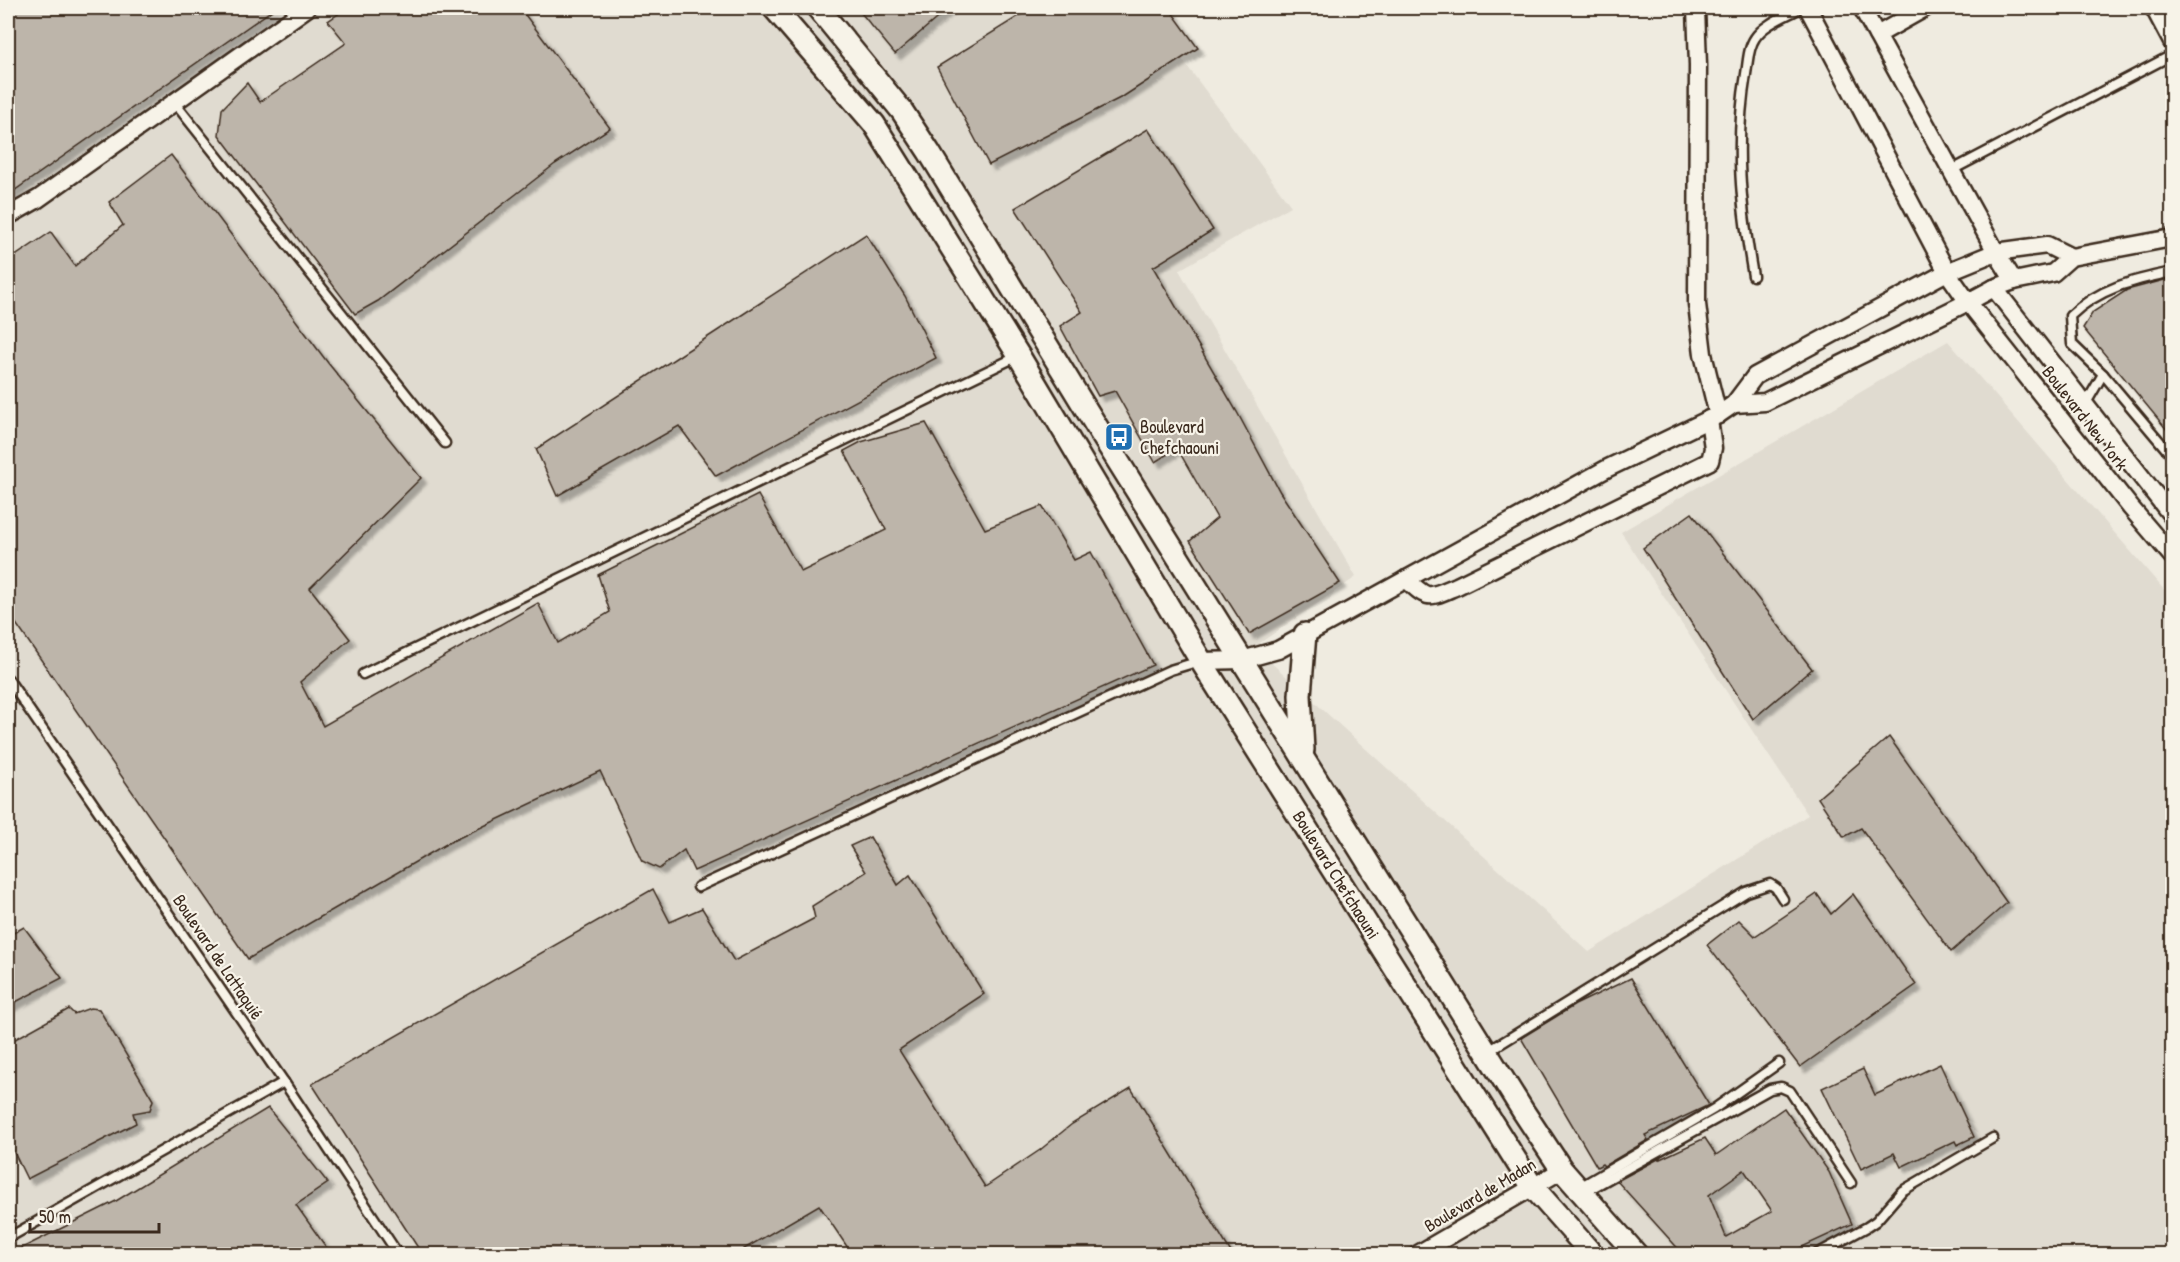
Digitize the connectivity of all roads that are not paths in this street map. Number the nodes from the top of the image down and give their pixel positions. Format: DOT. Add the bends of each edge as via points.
graph roads {
  1 [pos="307,8"];
  2 [pos="774,8"];
  3 [pos="818,8"];
  4 [pos="1696,8"];
  5 [pos="1800,8"];
  6 [pos="1808,8"];
  7 [pos="1862,8"];
  8 [pos="1925,8"];
  9 [pos="2154,8"];
  10 [pos="1877,35"];
  11 [pos="2172,42"];
  12 [pos="2172,55"];
  13 [pos="174,102"];
  14 [pos="1952,170"];
  15 [pos="8,216"];
  16 [pos="2172,238"];
  17 [pos="1996,252"];
  18 [pos="2071,257"];
  19 [pos="1947,272"];
  20 [pos="2172,272"];
  21 [pos="1753,276"];
  22 [pos="2014,281"];
  23 [pos="1994,288"];
  24 [pos="1968,302"];
  25 [pos="1019,356"];
  26 [pos="2103,374"];
  27 [pos="1734,404"];
  28 [pos="2085,405"];
  29 [pos="1713,417"];
  30 [pos="445,443"];
  31 [pos="2172,456"];
  32 [pos="2152,492"];
  33 [pos="2131,508"];
  34 [pos="2172,516"];
  35 [pos="2172,556"];
  36 [pos="1406,579"];
  37 [pos="1305,634"];
  38 [pos="1242,660"];
  39 [pos="1201,661"];
  40 [pos="363,674"];
  41 [pos="8,679"];
  42 [pos="1304,757"];
  43 [pos="698,887"];
  44 [pos="1783,899"];
  45 [pos="1405,920"];
  46 [pos="1377,939"];
  47 [pos="1486,1052"];
  48 [pos="1779,1063"];
  49 [pos="284,1082"];
  50 [pos="1714,1108"];
  51 [pos="1720,1118"];
  52 [pos="1993,1138"];
  53 [pos="1562,1170"];
  54 [pos="1851,1183"];
  55 [pos="1532,1186"];
  56 [pos="1581,1190"];
  57 [pos="8,1238"];
  58 [pos="398,1254"];
  59 [pos="1418,1254"];
  60 [pos="1592,1254"];
  61 [pos="1636,1254"];
  62 [pos="1816,1254"];
  1 -- 13 [label="street"];
  2 -- 25 [label="street, Boulevard Chefchaouni" via="874,124"];
  3 -- 38 [label="street, Boulevard Chefchaouni" via="902,111 929,152"];
  4 -- 29 [label="street" via="1697,304"];
  5 -- 21 [label="lane" via="1760,32 1750,50 1741,112 1740,176"];
  6 -- 19 [label="street, Boulevard New York"];
  7 -- 10 [label="street"];
  8 -- 10 [label="street"];
  9 -- 11 [label="street"];
  10 -- 14 [label="street"];
  12 -- 14 [label="lane"];
  13 -- 15 [label="street"];
  13 -- 30 [label="lane"];
  14 -- 17 [label="street"];
  16 -- 18 [label="street"];
  17 -- 18 [label="street" via="2047,245"];
  17 -- 19 [label="street"];
  17 -- 22 [label="street"];
  18 -- 22 [label="street" via="2053,273"];
  19 -- 24 [label="street, Boulevard New York"];
  19 -- 27 [label="street" via="1755,376"];
  20 -- 26 [label="lane" via="2131,280 2084,302 2070,316 2072,344"];
  22 -- 23 [label="street"];
  23 -- 24 [label="street"];
  23 -- 28 [label="street, Boulevard New York"];
  24 -- 27 [label="street" via="1765,402"];
  24 -- 33 [label="street, Boulevard New York"];
  25 -- 39 [label="street, Boulevard Chefchaouni"];
  25 -- 40 [label="lane"];
  26 -- 28 [label="lane"];
  26 -- 31 [label="lane"];
  27 -- 29 [label="street"];
  28 -- 32 [label="street, Boulevard New York"];
  29 -- 36 [label="street" via="1608,468"];
  29 -- 36 [label="street" via="1710,461 1432,597 1422,595"];
  32 -- 33 [label="street"];
  32 -- 34 [label="street, Boulevard New York"];
  33 -- 35 [label="street, Boulevard New York"];
  36 -- 37 [label="street"];
  37 -- 38 [label="street" via="1271,652"];
  37 -- 42 [label="street" via="1299,695"];
  38 -- 39 [label="street"];
  38 -- 42 [label="street, Boulevard Chefchaouni"];
  39 -- 43 [label="lane" via="1170,670"];
  39 -- 46 [label="street, Boulevard Chefchaouni"];
  41 -- 49 [label="lane, Boulevard de Lattaquié"];
  42 -- 45 [label="street, Boulevard Chefchaouni"];
  44 -- 47 [label="lane" via="1770,884 1746,892"];
  45 -- 46 [label="street"];
  45 -- 47 [label="street, Boulevard Chefchaouni"];
  46 -- 55 [label="street, Boulevard Chefchaouni"];
  47 -- 53 [label="street, Boulevard Chefchaouni"];
  48 -- 50 [label="lane"];
  49 -- 57 [label="lane"];
  49 -- 58 [label="lane, Boulevard de Lattaquié"];
  50 -- 51 [label="lane"];
  50 -- 56 [label="lane"];
  51 -- 54 [label="lane" via="1775,1087 1786,1088"];
  51 -- 56 [label="lane"];
  52 -- 62 [label="lane" via="1902,1191 1876,1221"];
  53 -- 55 [label="street, Boulevard de Madan"];
  53 -- 56 [label="street, Boulevard Chefchaouni"];
  55 -- 59 [label="street, Boulevard de Madan"];
  55 -- 60 [label="street, Boulevard Chefchaouni"];
  56 -- 61 [label="street, Boulevard Chefchaouni"];
}
